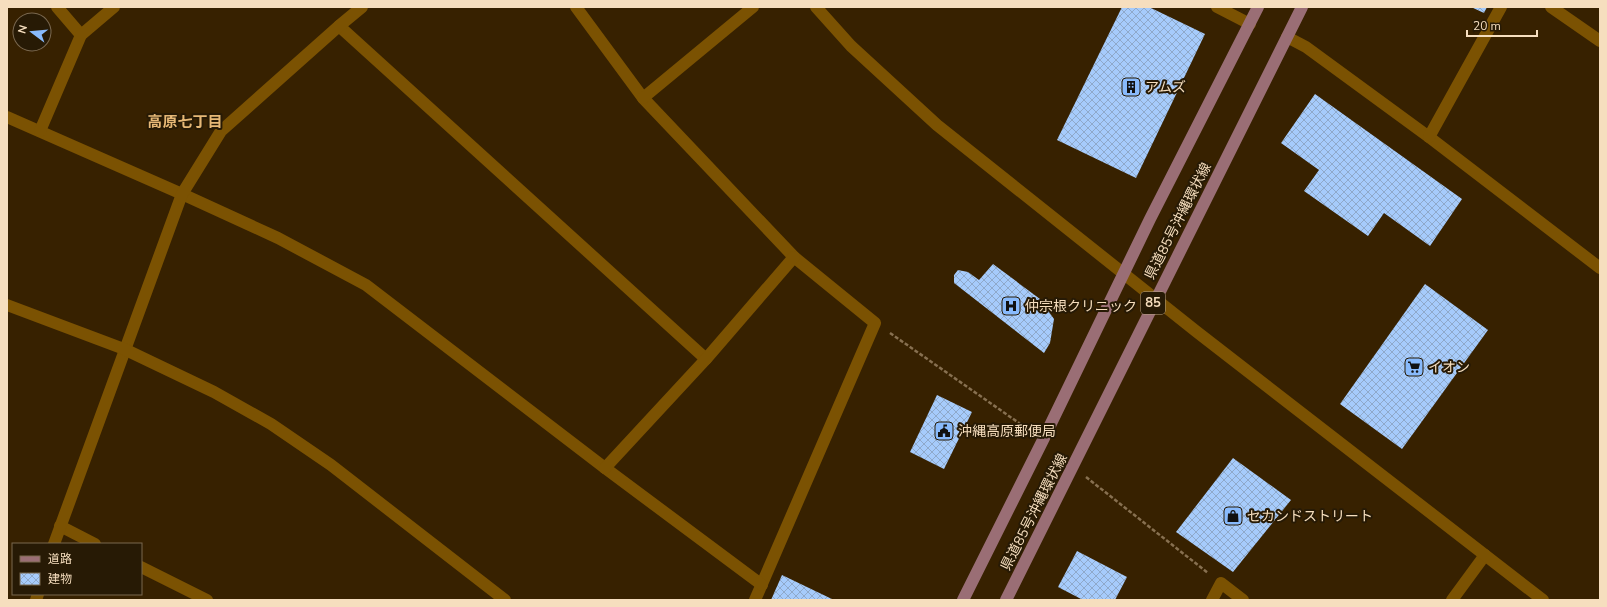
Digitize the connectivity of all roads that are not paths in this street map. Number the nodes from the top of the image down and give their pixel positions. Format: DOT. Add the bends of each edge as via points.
graph roads {
  1 [pos="57,7"];
  2 [pos="114,7"];
  3 [pos="362,7"];
  4 [pos="576,7"];
  5 [pos="753,7"];
  6 [pos="816,7"];
  7 [pos="1216,7"];
  8 [pos="1258,7"];
  9 [pos="1302,7"];
  10 [pos="1501,7"];
  11 [pos="1551,7"];
  12 [pos="1250,24"];
  13 [pos="339,26"];
  14 [pos="81,35"];
  15 [pos="1287,37"];
  16 [pos="1600,41"];
  17 [pos="643,98"];
  18 [pos="7,117"];
  19 [pos="40,131"];
  20 [pos="1429,137"];
  21 [pos="182,194"];
  22 [pos="794,257"];
  23 [pos="1600,268"];
  24 [pos="1124,273"];
  25 [pos="1155,299"];
  26 [pos="7,305"];
  27 [pos="124,349"];
  28 [pos="706,359"];
  29 [pos="605,468"];
  30 [pos="60,526"];
  31 [pos="54,543"];
  32 [pos="93,543"];
  33 [pos="1485,555"];
  34 [pos="142,568"];
  35 [pos="762,585"];
  36 [pos="207,600"];
  37 [pos="505,600"];
  38 [pos="754,600"];
  39 [pos="962,600"];
  40 [pos="1006,600"];
  41 [pos="1212,600"];
  42 [pos="1243,600"];
  43 [pos="1452,600"];
  44 [pos="1543,600"];
  1 -- 14 [label="street"];
  2 -- 14 [label="street"];
  3 -- 13 [label="street"];
  4 -- 17 [label="street"];
  5 -- 17 [label="street"];
  6 -- 24 [label="street" via="851,46 937,125"];
  7 -- 12 [label="street"];
  8 -- 12 [label="main road, 県道85号沖縄環状線"];
  9 -- 15 [label="main road, 県道85号沖縄環状線 / 85"];
  10 -- 20 [label="street"];
  11 -- 16 [label="street"];
  12 -- 24 [label="main road, 県道85号沖縄環状線"];
  13 -- 21 [label="street" via="220,131"];
  13 -- 28 [label="street"];
  14 -- 19 [label="street"];
  15 -- 20 [label="street" via="1306,47"];
  15 -- 25 [label="main road, 県道85号沖縄環状線 / 85"];
  17 -- 22 [label="street"];
  18 -- 19 [label="street"];
  19 -- 21 [label="street"];
  20 -- 23 [label="street"];
  21 -- 27 [label="street"];
  21 -- 29 [label="street" via="278,238 366,285"];
  22 -- 28 [label="street"];
  22 -- 35 [label="street" via="875,323"];
  24 -- 25 [label="street"];
  24 -- 39 [label="main road, 県道85号沖縄環状線"];
  25 -- 33 [label="street"];
  25 -- 40 [label="main road, 県道85号沖縄環状線 / 85"];
  26 -- 27 [label="street"];
  27 -- 30 [label="street"];
  27 -- 37 [label="street" via="214,392 271,424 331,465"];
  28 -- 29 [label="street"];
  29 -- 35 [label="street"];
  30 -- 31 [label="street"];
  30 -- 32 [label="street"];
  33 -- 43 [label="street"];
  33 -- 44 [label="street"];
  34 -- 36 [label="street"];
  35 -- 38 [label="street"];
  41 -- 42 [label="street" via="1221,582"];
}
